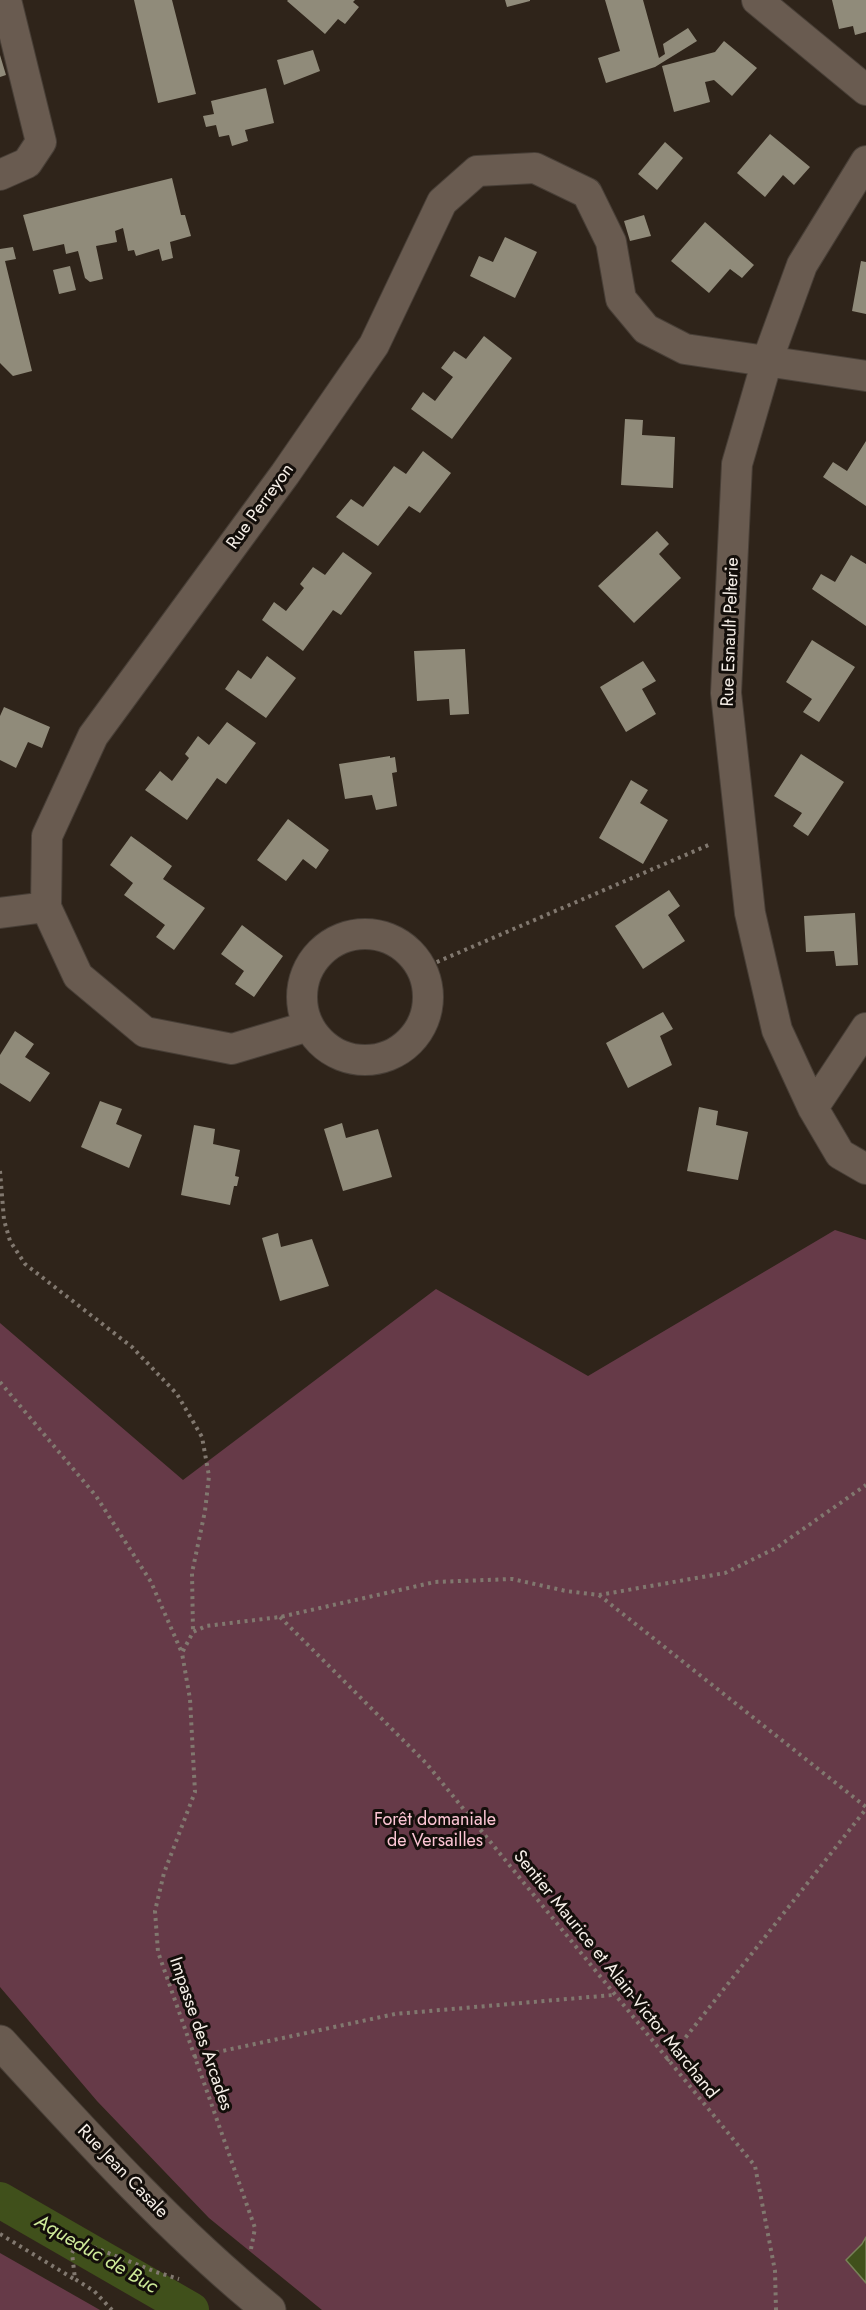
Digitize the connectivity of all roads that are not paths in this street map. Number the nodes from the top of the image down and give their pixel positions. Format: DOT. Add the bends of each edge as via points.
graph roads {
  1 [pos="6,0"];
  2 [pos="758,0"];
  3 [pos="866,90"];
  4 [pos="866,161"];
  5 [pos="0,176"];
  6 [pos="767,361"];
  7 [pos="866,376"];
  8 [pos="46,907"];
  9 [pos="0,913"];
  10 [pos="309,1026"];
  11 [pos="866,1028"];
  12 [pos="813,1108"];
  13 [pos="866,1169"];
  14 [pos="0,2042"];
  15 [pos="250,2294"];
  1 -- 5 [label="street" via="41,142 27,164"];
  2 -- 3 [label="street"];
  4 -- 6 [label="street, Rue Esnault Pelterie" via="802,265"];
  6 -- 7 [label="street, Rue Perreyon"];
  6 -- 8 [label="street, Rue Perreyon" via="685,349 646,329 621,299 611,242 586,193 535,168 477,171 442,202 374,345 285,474 93,736 47,836"];
  6 -- 12 [label="street, Rue Esnault Pelterie" via="737,464 726,693 750,913 777,1030"];
  8 -- 9 [label="street"];
  8 -- 10 [label="street, Rue Perreyon" via="78,976 146,1032 232,1049"];
  10 -- 10 [label="street" via="302,1007 302,987 320,951 336,939 376,933 411,952 423,969 429,990 428,1011 419,1032 403,1048 384,1058 362,1061 340,1056 322,1044"];
  11 -- 12 [label="street"];
  12 -- 13 [label="street, Rue Esnault Pelterie" via="840,1154"];
  14 -- 15 [label="main road, Rue Jean Casale" via="168,2220"];
}
